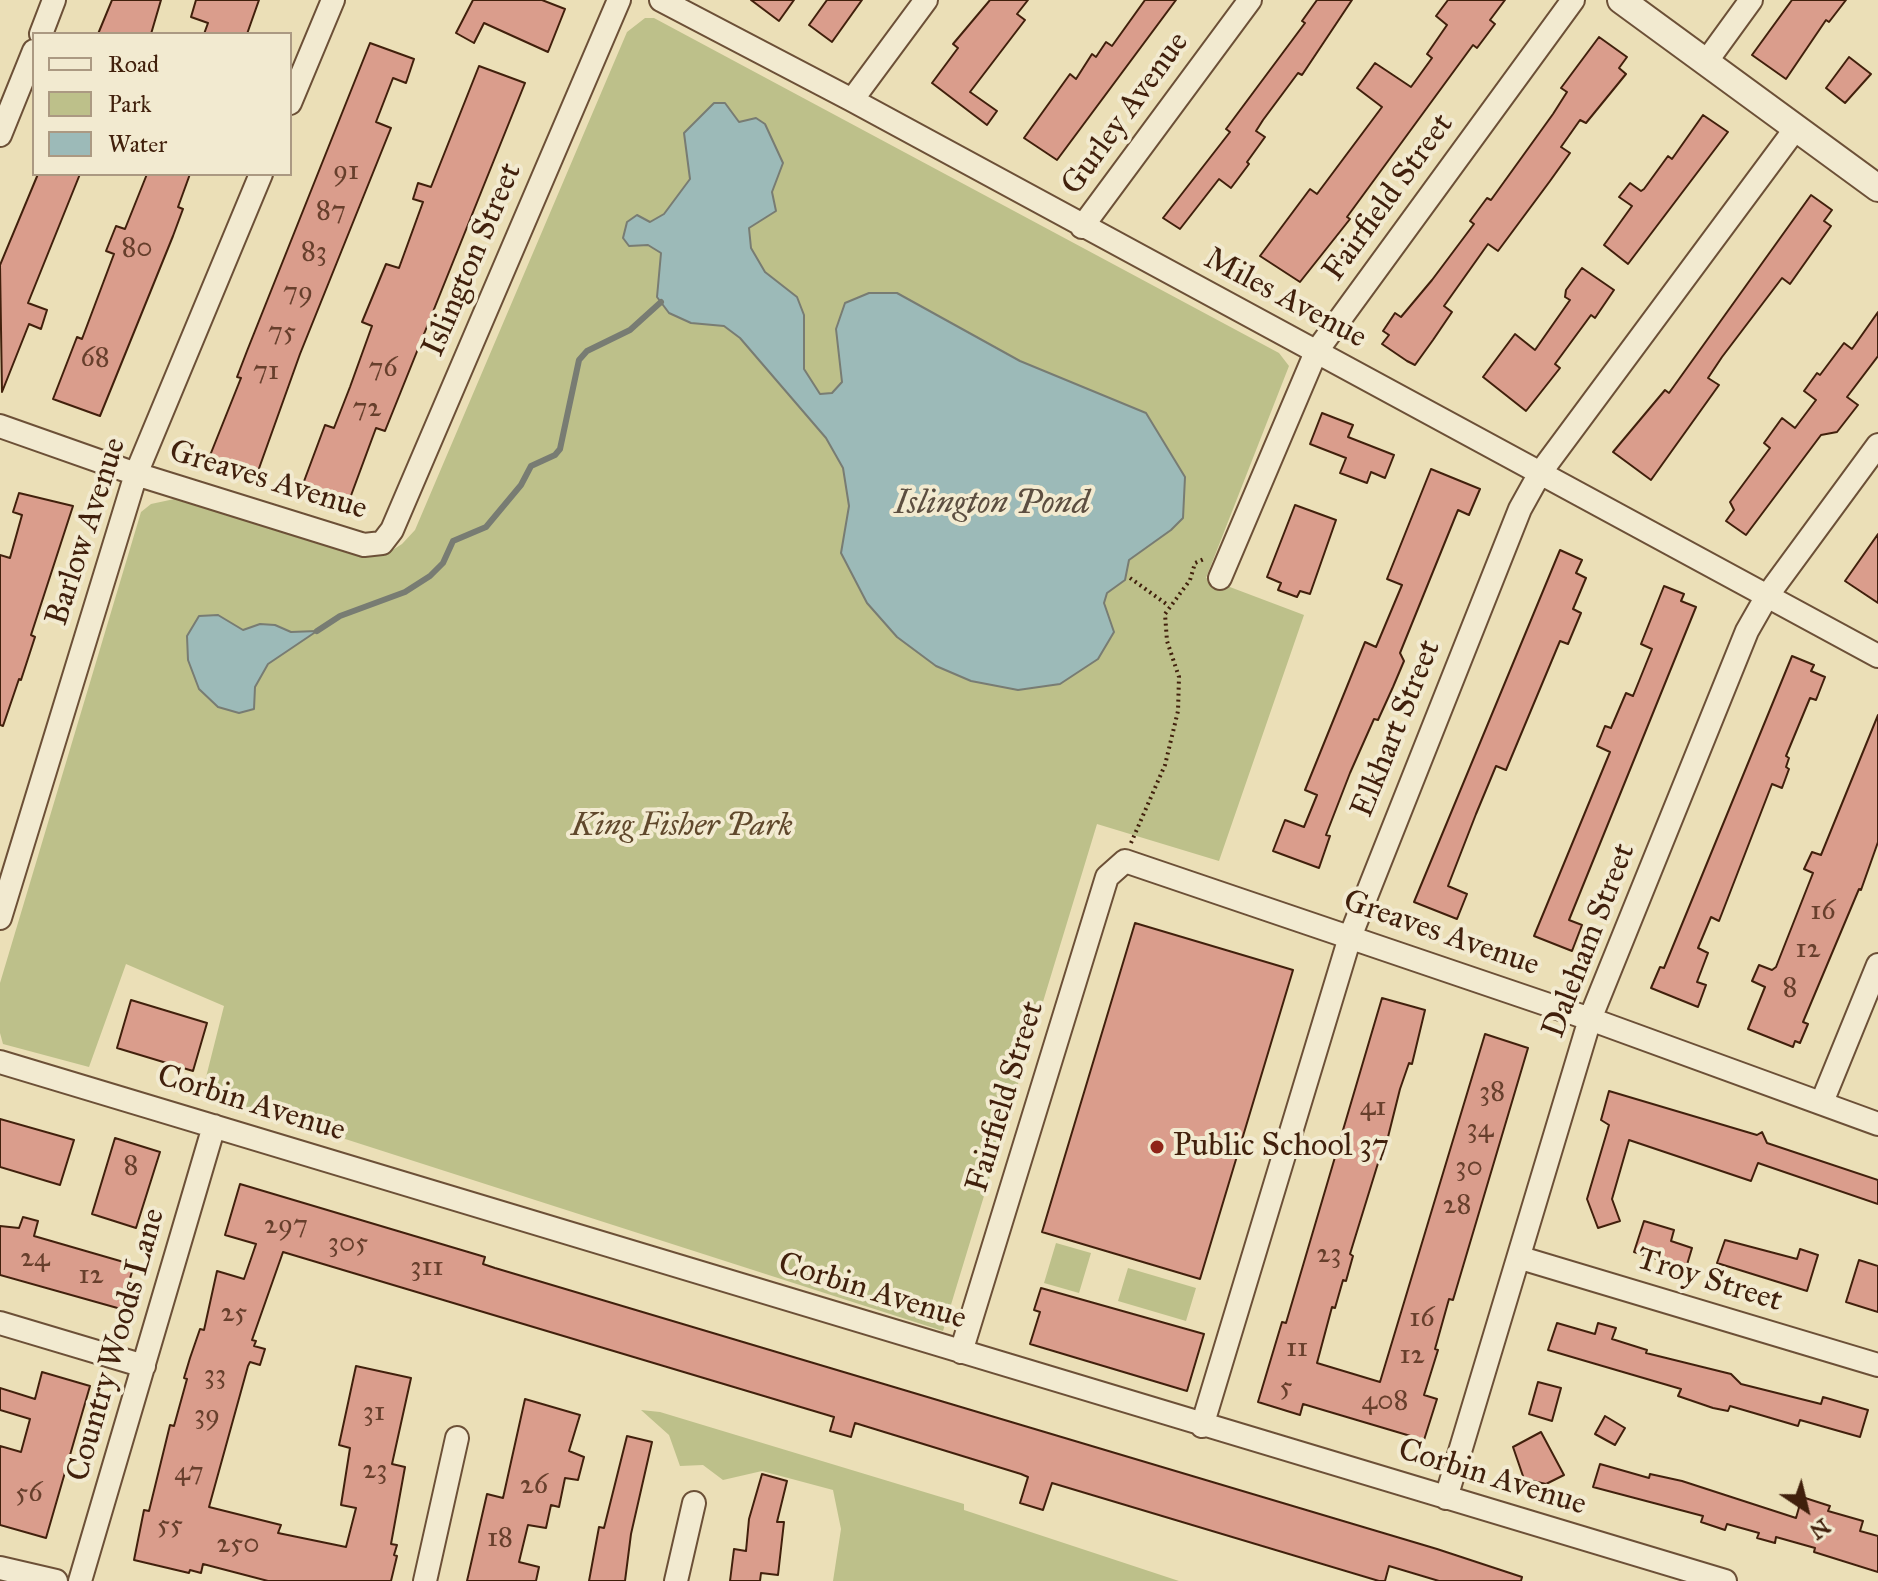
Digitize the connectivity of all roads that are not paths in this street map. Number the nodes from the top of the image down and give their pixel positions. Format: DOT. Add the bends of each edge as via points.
graph roads {
  1 [pos="54,0"];
  2 [pos="333,0"];
  3 [pos="619,0"];
  4 [pos="661,0"];
  5 [pos="926,0"];
  6 [pos="1250,0"];
  7 [pos="1573,0"];
  8 [pos="1621,0"];
  9 [pos="1751,0"];
  10 [pos="42,32"];
  11 [pos="32,56"];
  12 [pos="1706,62"];
  13 [pos="292,98"];
  14 [pos="852,100"];
  15 [pos="1796,128"];
  16 [pos="0,135"];
  17 [pos="260,176"];
  18 [pos="1878,188"];
  19 [pos="1082,227"];
  20 [pos="1316,352"];
  21 [pos="0,426"];
  22 [pos="1878,445"];
  23 [pos="1540,473"];
  24 [pos="136,474"];
  25 [pos="382,543"];
  26 [pos="1222,573"];
  27 [pos="1767,596"];
  28 [pos="1878,656"];
  29 [pos="1121,863"];
  30 [pos="0,918"];
  31 [pos="1350,937"];
  32 [pos="1878,965"];
  33 [pos="1590,1019"];
  34 [pos="0,1062"];
  35 [pos="1822,1102"];
  36 [pos="1878,1124"];
  37 [pos="214,1126"];
  38 [pos="1521,1258"];
  39 [pos="0,1323"];
  40 [pos="961,1352"];
  41 [pos="1878,1365"];
  42 [pos="144,1366"];
  43 [pos="1202,1426"];
  44 [pos="457,1438"];
  45 [pos="1446,1498"];
  46 [pos="694,1503"];
  47 [pos="0,1568"];
  48 [pos="56,1581"];
  49 [pos="80,1581"];
  50 [pos="425,1581"];
  51 [pos="676,1581"];
  52 [pos="1725,1581"];
  1 -- 10 [label="street"];
  2 -- 13 [label="street"];
  3 -- 25 [label="street, Islington Street"];
  4 -- 14 [label="street, Miles Avenue"];
  5 -- 14 [label="street"];
  6 -- 19 [label="street, Gurley Avenue"];
  7 -- 20 [label="street, Fairfield Street"];
  8 -- 12 [label="street"];
  9 -- 12 [label="street"];
  11 -- 16 [label="street"];
  12 -- 15 [label="street"];
  14 -- 19 [label="street, Miles Avenue"];
  15 -- 18 [label="street"];
  15 -- 23 [label="street, Elkhart Street"];
  17 -- 24 [label="street, Barlow Avenue"];
  19 -- 20 [label="street, Miles Avenue"];
  20 -- 23 [label="street, Miles Avenue"];
  20 -- 26 [label="street, Fairfield Street"];
  21 -- 24 [label="street, Greaves Avenue"];
  22 -- 27 [label="street, Daleham Street"];
  23 -- 27 [label="street, Miles Avenue"];
  23 -- 31 [label="street, Elkhart Street" via="1520,509"];
  24 -- 25 [label="street, Greaves Avenue" via="364,545"];
  24 -- 30 [label="street, Barlow Avenue"];
  27 -- 28 [label="street, Miles Avenue"];
  27 -- 33 [label="street, Daleham Street" via="1747,631"];
  29 -- 31 [label="street, Greaves Avenue"];
  29 -- 40 [label="street, Fairfield Street" via="1107,877"];
  31 -- 33 [label="street, Greaves Avenue"];
  31 -- 43 [label="street, Elkhart Street"];
  32 -- 35 [label="street"];
  33 -- 35 [label="street, Greaves Avenue"];
  33 -- 38 [label="street, Daleham Street"];
  34 -- 37 [label="street, Corbin Avenue"];
  35 -- 36 [label="street, Greaves Avenue"];
  37 -- 40 [label="street, Corbin Avenue"];
  37 -- 42 [label="street, Country Woods Lane"];
  38 -- 41 [label="street, Troy Street"];
  38 -- 45 [label="street, Daleham Street"];
  39 -- 42 [label="street"];
  40 -- 43 [label="street, Corbin Avenue"];
  42 -- 49 [label="street, Country Woods Lane"];
  43 -- 45 [label="street, Corbin Avenue"];
  44 -- 50 [label="street"];
  45 -- 52 [label="street, Corbin Avenue"];
  46 -- 51 [label="street"];
  47 -- 48 [label="street"];
}
